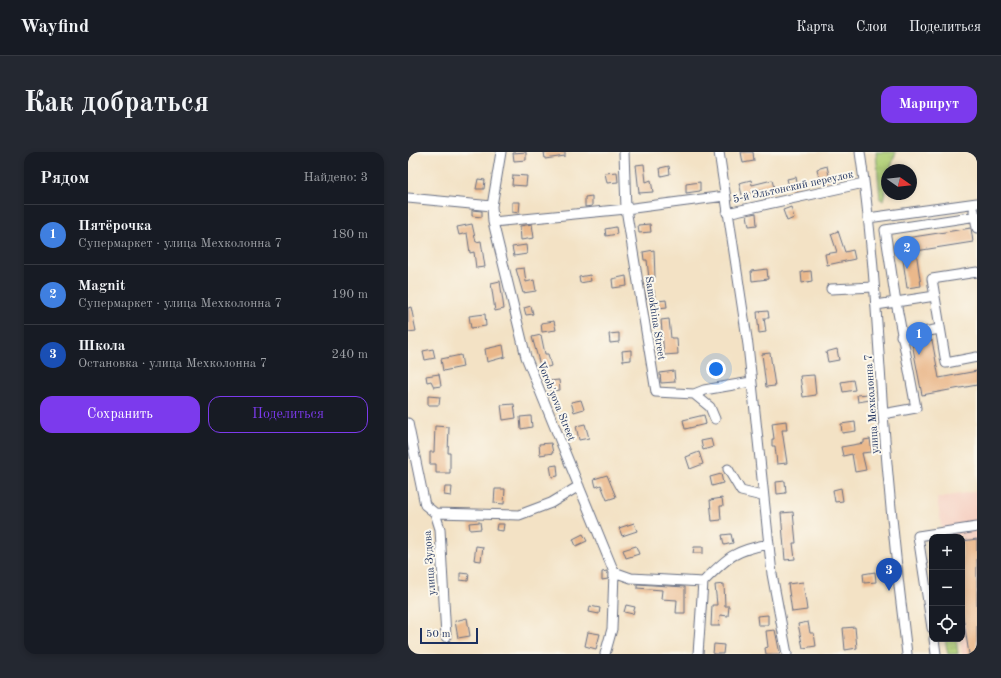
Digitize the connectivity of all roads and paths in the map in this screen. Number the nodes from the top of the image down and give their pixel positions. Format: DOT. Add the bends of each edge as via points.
graph roads {
  1 [pos="501,152"];
  2 [pos="624,152"];
  3 [pos="719,152"];
  4 [pos="860,152"];
  5 [pos="864,183"];
  6 [pos="725,196"];
  7 [pos="408,198"];
  8 [pos="975,204"];
  9 [pos="492,206"];
  10 [pos="626,209"];
  11 [pos="727,212"];
  12 [pos="976,216"];
  13 [pos="868,218"];
  14 [pos="493,222"];
  15 [pos="977,228"];
  16 [pos="977,272"];
  17 [pos="874,287"];
  18 [pos="831,289"];
  19 [pos="935,296"];
  20 [pos="896,302"];
  21 [pos="876,305"];
  22 [pos="940,329"];
  23 [pos="901,336"];
  24 [pos="977,357"];
  25 [pos="751,382"];
  26 [pos="694,394"];
  27 [pos="883,414"];
  28 [pos="715,419"];
  29 [pos="408,423"];
  30 [pos="728,469"];
  31 [pos="579,486"];
  32 [pos="762,496"];
  33 [pos="435,513"];
  34 [pos="977,527"];
  35 [pos="769,544"];
  36 [pos="614,572"];
  37 [pos="703,582"];
  38 [pos="929,608"];
  39 [pos="446,637"];
  40 [pos="934,642"];
  41 [pos="605,654"];
  42 [pos="698,654"];
  43 [pos="787,654"];
  44 [pos="907,654"];
  45 [pos="936,654"];
  1 -- 9 [label="street, Vorob'yova Street"];
  2 -- 10 [label="street, Samokhina Street"];
  3 -- 6 [label="street"];
  4 -- 5 [label="street, улица Мехколонна 7"];
  5 -- 11 [label="street, 5-й Эльтонский переулок"];
  5 -- 13 [label="street, улица Мехколонна 7"];
  6 -- 10 [label="street"];
  6 -- 11 [label="street"];
  7 -- 9 [label="street"];
  8 -- 12 [label="street"];
  8 -- 13 [label="street"];
  9 -- 14 [label="street, Vorob'yova Street"];
  10 -- 14 [label="street"];
  10 -- 26 [label="street, Samokhina Street" via="656,392"];
  11 -- 25 [label="street" via="748,345"];
  12 -- 15 [label="street"];
  12 -- 20 [label="street" via="885,230"];
  13 -- 17 [label="street, улица Мехколонна 7"];
  14 -- 31 [label="street, Vorob'yova Street" via="526,357"];
  16 -- 19 [label="street" via="932,279"];
  17 -- 18 [label="street"];
  17 -- 21 [label="street, улица Мехколонна 7"];
  19 -- 20 [label="street"];
  19 -- 22 [label="street"];
  20 -- 21 [label="street"];
  20 -- 23 [label="street"];
  21 -- 27 [label="street, улица Мехколонна 7"];
  22 -- 23 [label="street"];
  22 -- 24 [label="street" via="946,363"];
  23 -- 27 [label="street" via="916,408"];
  25 -- 26 [label="street, Samokhina Street"];
  25 -- 32 [label="street"];
  26 -- 28 [label="street" via="710,407"];
  27 -- 44 [label="street, улица Мехколонна 7"];
  29 -- 33 [label="street, улица Зудова" via="425,505"];
  30 -- 32 [label="street" via="741,491"];
  31 -- 33 [label="street" via="551,503 519,515"];
  31 -- 36 [label="street, Vorob'yova Street"];
  32 -- 35 [label="street"];
  33 -- 39 [label="street, улица Зудова" via="440,529"];
  34 -- 38 [label="street" via="918,536"];
  35 -- 37 [label="street" via="743,549 726,559"];
  35 -- 43 [label="street"];
  36 -- 37 [label="street" via="631,578"];
  36 -- 41 [label="street, Vorob'yova Street" via="612,629"];
  37 -- 42 [label="street"];
  40 -- 45 [label="street"];
}
